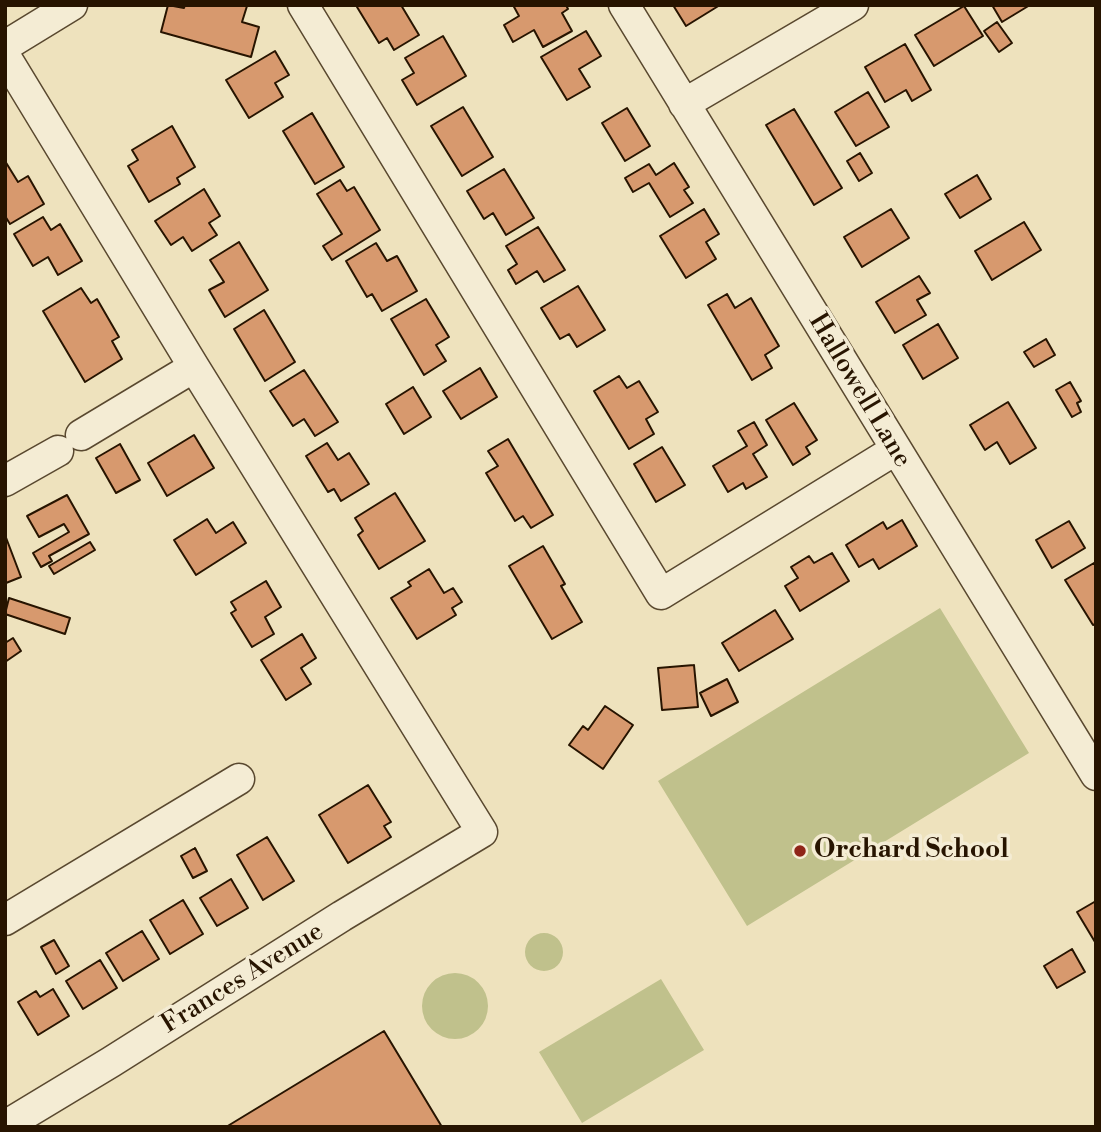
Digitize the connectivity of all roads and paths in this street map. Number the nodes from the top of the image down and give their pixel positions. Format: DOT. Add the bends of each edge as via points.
graph roads {
  1 [pos="72,5"];
  2 [pos="303,5"];
  3 [pos="624,5"];
  4 [pos="853,5"];
  5 [pos="5,46"];
  6 [pos="5,56"];
  7 [pos="684,104"];
  8 [pos="194,367"];
  9 [pos="895,450"];
  10 [pos="5,481"];
  11 [pos="1096,775"];
  12 [pos="239,779"];
  13 [pos="5,920"];
  14 [pos="5,1125"];
  1 -- 5 [label="street"];
  2 -- 9 [label="street" via="661,594"];
  3 -- 7 [label="street, Hallowell Lane"];
  4 -- 7 [label="street"];
  6 -- 8 [label="street"];
  7 -- 9 [label="street, Hallowell Lane"];
  8 -- 10 [label="street"];
  8 -- 14 [label="street, Frances Avenue" via="482,832"];
  9 -- 11 [label="street, Hallowell Lane"];
  12 -- 13 [label="street"];
}
